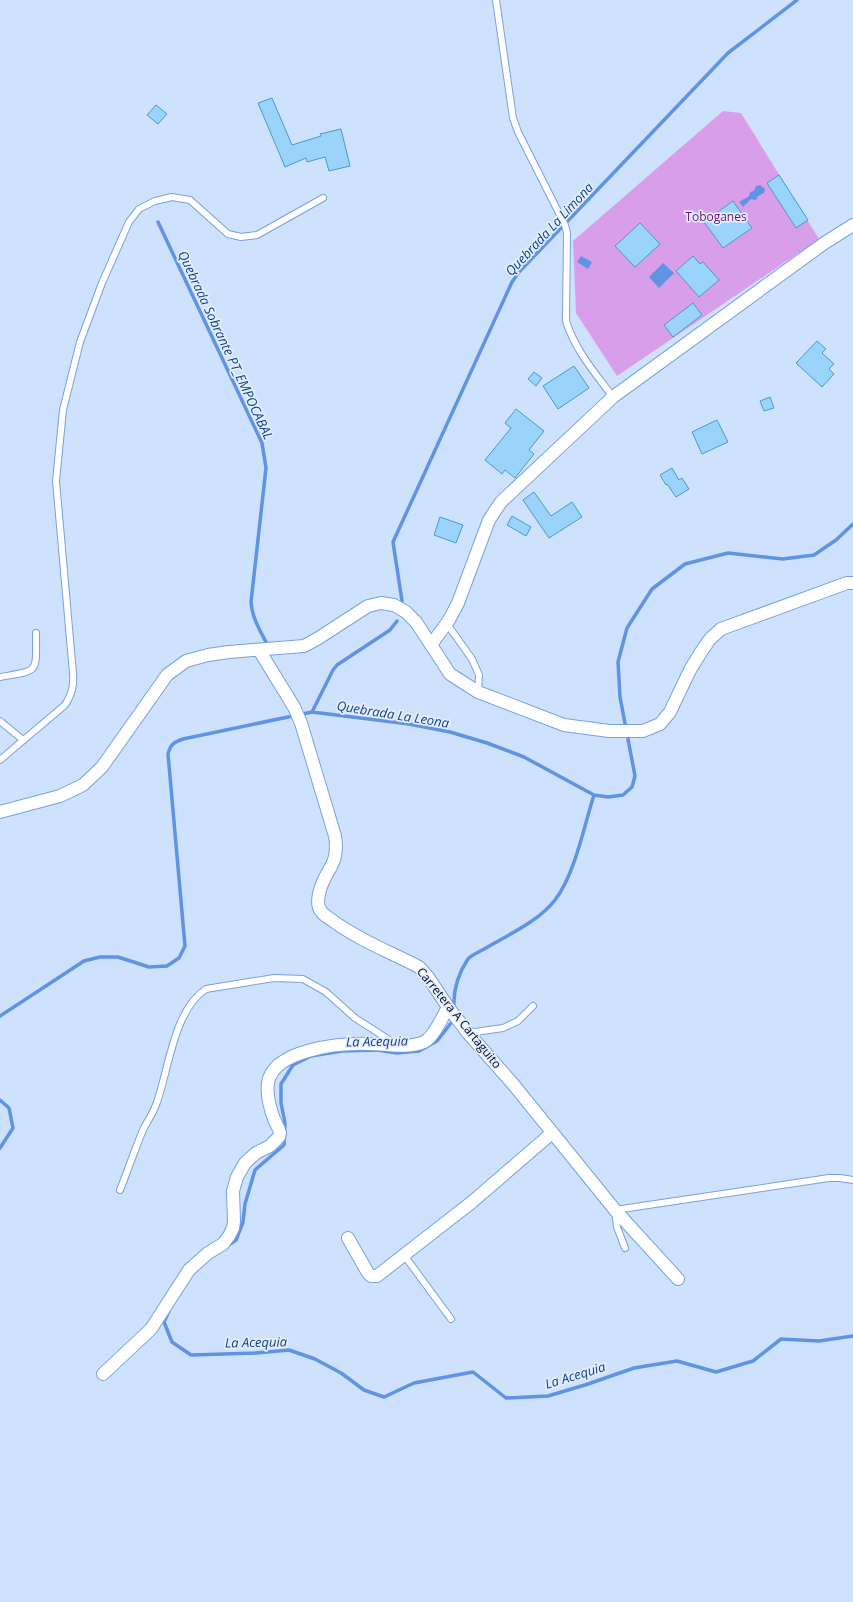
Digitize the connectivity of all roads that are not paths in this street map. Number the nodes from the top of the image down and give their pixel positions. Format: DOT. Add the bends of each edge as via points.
graph roads {
  1 [pos="496,0"];
  2 [pos="323,198"];
  3 [pos="853,225"];
  4 [pos="613,397"];
  5 [pos="853,583"];
  6 [pos="446,624"];
  7 [pos="36,634"];
  8 [pos="431,645"];
  9 [pos="259,650"];
  10 [pos="0,676"];
  11 [pos="478,692"];
  12 [pos="0,721"];
  13 [pos="23,740"];
  14 [pos="0,760"];
  15 [pos="0,812"];
  16 [pos="533,1006"];
  17 [pos="448,1007"];
  18 [pos="468,1033"];
  19 [pos="397,1045"];
  20 [pos="552,1133"];
  21 [pos="853,1180"];
  22 [pos="120,1190"];
  23 [pos="615,1210"];
  24 [pos="348,1238"];
  25 [pos="625,1248"];
  26 [pos="404,1255"];
  27 [pos="678,1279"];
  28 [pos="451,1319"];
  29 [pos="104,1374"];
  1 -- 4 [label="lane" via="518,132 566,229 566,321 577,347"];
  2 -- 13 [label="lane" via="257,235 241,237 228,234 190,200 172,197 155,201 139,209 128,222 80,342 63,410 56,481 74,684 71,696 65,704"];
  3 -- 4 [label="street"];
  4 -- 6 [label="street" via="501,502 489,520 458,603"];
  5 -- 11 [label="street" via="721,629 710,639 690,670 670,712 660,724 643,731 609,731 564,725"];
  6 -- 8 [label="street"];
  6 -- 11 [label="lane" via="472,659 479,675"];
  7 -- 10 [label="lane" via="34,668 29,672"];
  8 -- 9 [label="street" via="406,612 394,605 381,603 368,606 304,646"];
  8 -- 11 [label="street" via="450,674"];
  9 -- 15 [label="street" via="222,653 186,661 167,675 102,767 82,785 60,796"];
  9 -- 17 [label="street, Carretera A Cartaguito" via="301,723 335,836 337,848 334,862 322,882 318,904 320,911 345,930 419,967 428,976"];
  12 -- 13 [label="lane"];
  13 -- 14 [label="lane"];
  16 -- 18 [label="lane" via="518,1021 503,1028"];
  17 -- 18 [label="street, Carretera A Cartaguito"];
  17 -- 19 [label="street" via="439,1025 426,1041"];
  18 -- 20 [label="street, Carretera A Cartaguito"];
  19 -- 22 [label="lane" via="355,1018 326,992 303,979 274,978 206,989 194,999 186,1012 174,1041 157,1104 144,1129"];
  19 -- 29 [label="street" via="323,1047 292,1056 274,1068 268,1082 268,1100 280,1133 279,1137 245,1163 237,1177 233,1191 234,1221 229,1236 223,1244 188,1270 151,1329"];
  20 -- 23 [label="street, Carretera A Cartaguito"];
  20 -- 26 [label="street" via="472,1202"];
  21 -- 23 [label="lane" via="829,1178"];
  23 -- 25 [label="lane" via="617,1227"];
  23 -- 27 [label="street, Carretera A Cartaguito"];
  24 -- 26 [label="street" via="371,1276 377,1276"];
  26 -- 28 [label="lane"];
}
